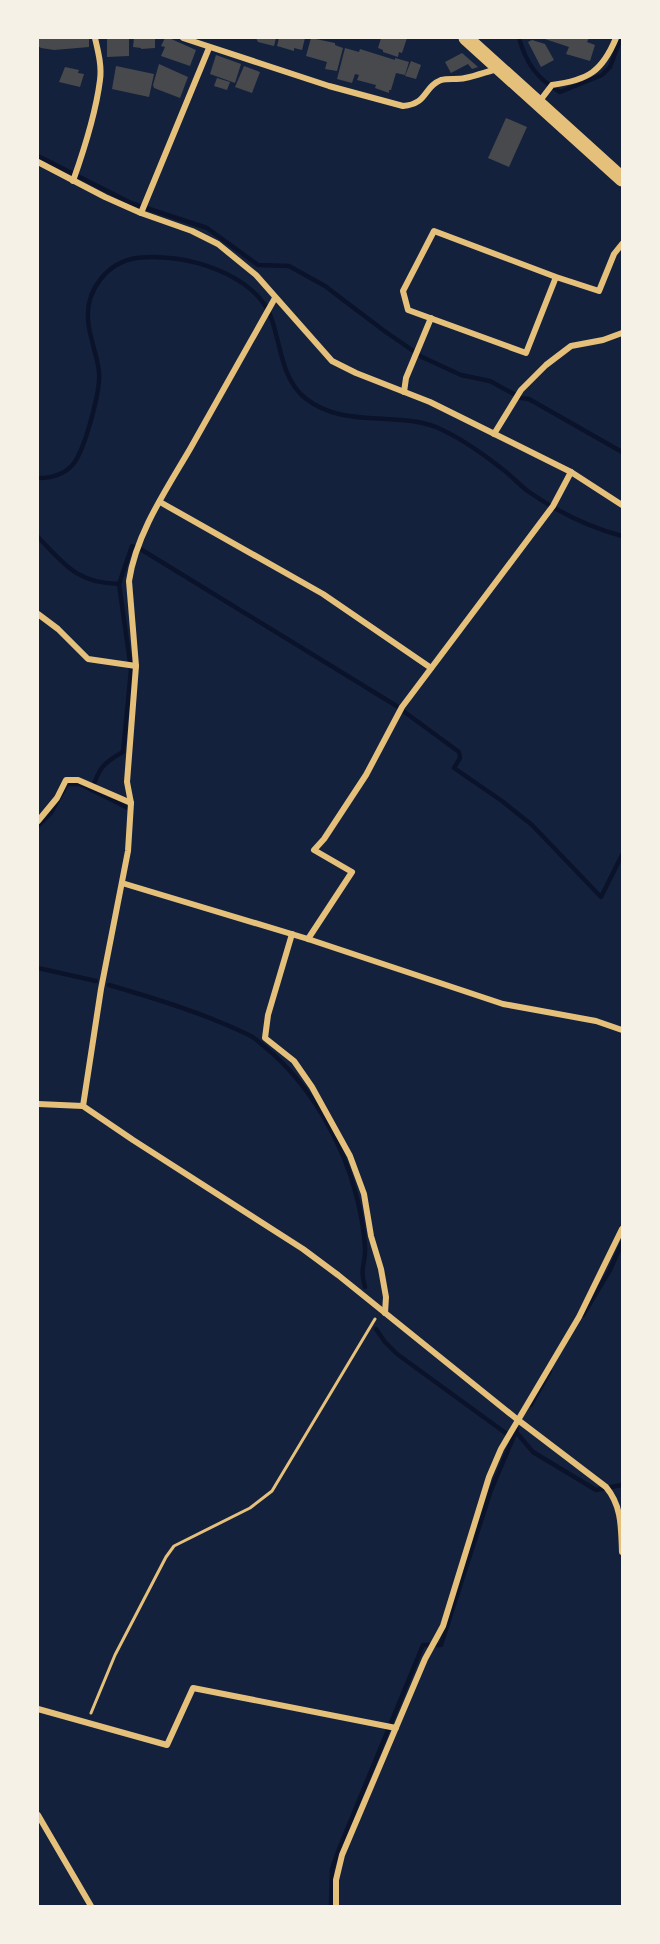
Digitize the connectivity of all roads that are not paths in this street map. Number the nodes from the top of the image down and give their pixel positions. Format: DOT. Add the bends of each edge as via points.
graph roads {
  1 [pos="95,38"];
  2 [pos="183,38"];
  3 [pos="466,38"];
  4 [pos="616,38"];
  5 [pos="209,48"];
  6 [pos="500,68"];
  7 [pos="546,92"];
  8 [pos="38,162"];
  9 [pos="74,177"];
  10 [pos="622,179"];
  11 [pos="142,209"];
  12 [pos="622,244"];
  13 [pos="556,278"];
  14 [pos="275,298"];
  15 [pos="431,318"];
  16 [pos="622,333"];
  17 [pos="404,392"];
  18 [pos="494,434"];
  19 [pos="571,472"];
  20 [pos="160,502"];
  21 [pos="622,505"];
  22 [pos="38,614"];
  23 [pos="132,666"];
  24 [pos="431,668"];
  25 [pos="131,803"];
  26 [pos="38,821"];
  27 [pos="122,883"];
  28 [pos="292,934"];
  29 [pos="308,939"];
  30 [pos="622,1030"];
  31 [pos="38,1104"];
  32 [pos="83,1106"];
  33 [pos="622,1229"];
  34 [pos="383,1312"];
  35 [pos="518,1420"];
  36 [pos="622,1497"];
  37 [pos="616,1501"];
  38 [pos="622,1552"];
  39 [pos="38,1708"];
  40 [pos="392,1727"];
  41 [pos="38,1815"];
  42 [pos="91,1906"];
  43 [pos="336,1906"];
  1 -- 9 [label="street" via="100,80"];
  2 -- 5 [label="street"];
  3 -- 6 [label="highway"];
  4 -- 7 [label="street" via="603,63 592,73"];
  5 -- 6 [label="street" via="403,106 421,100 440,81"];
  5 -- 11 [label="street"];
  6 -- 7 [label="highway"];
  7 -- 10 [label="highway"];
  8 -- 9 [label="street"];
  9 -- 11 [label="street"];
  11 -- 14 [label="street" via="218,244 256,275"];
  12 -- 13 [label="street" via="598,291"];
  13 -- 15 [label="street" via="526,353"];
  13 -- 15 [label="street" via="434,231 403,291 408,310"];
  14 -- 17 [label="street" via="332,361"];
  14 -- 20 [label="street"];
  15 -- 17 [label="street"];
  16 -- 18 [label="street" via="571,346 546,365 521,390"];
  17 -- 18 [label="street"];
  18 -- 19 [label="street"];
  19 -- 21 [label="street"];
  19 -- 24 [label="street" via="552,507"];
  20 -- 23 [label="street" via="138,548 129,581"];
  20 -- 24 [label="street" via="323,594"];
  22 -- 23 [label="street" via="88,659"];
  23 -- 25 [label="street" via="127,782"];
  24 -- 29 [label="street" via="401,709 366,775 314,850 352,873"];
  25 -- 26 [label="street" via="78,780 66,780"];
  25 -- 27 [label="street"];
  27 -- 28 [label="street"];
  27 -- 32 [label="street"];
  28 -- 29 [label="street"];
  28 -- 34 [label="street" via="265,1038 294,1061 350,1156 364,1194 381,1269 386,1297"];
  29 -- 30 [label="street" via="504,1004 596,1021"];
  31 -- 32 [label="street"];
  32 -- 34 [label="street" via="303,1249"];
  33 -- 35 [label="street" via="579,1317"];
  34 -- 35 [label="street"];
  35 -- 37 [label="street" via="607,1489"];
  35 -- 40 [label="street" via="489,1477 443,1626"];
  36 -- 37 [label="street"];
  37 -- 38 [label="street"];
  39 -- 40 [label="street" via="167,1745 193,1688"];
  40 -- 43 [label="street" via="342,1855 336,1880"];
  41 -- 42 [label="street"];
}
